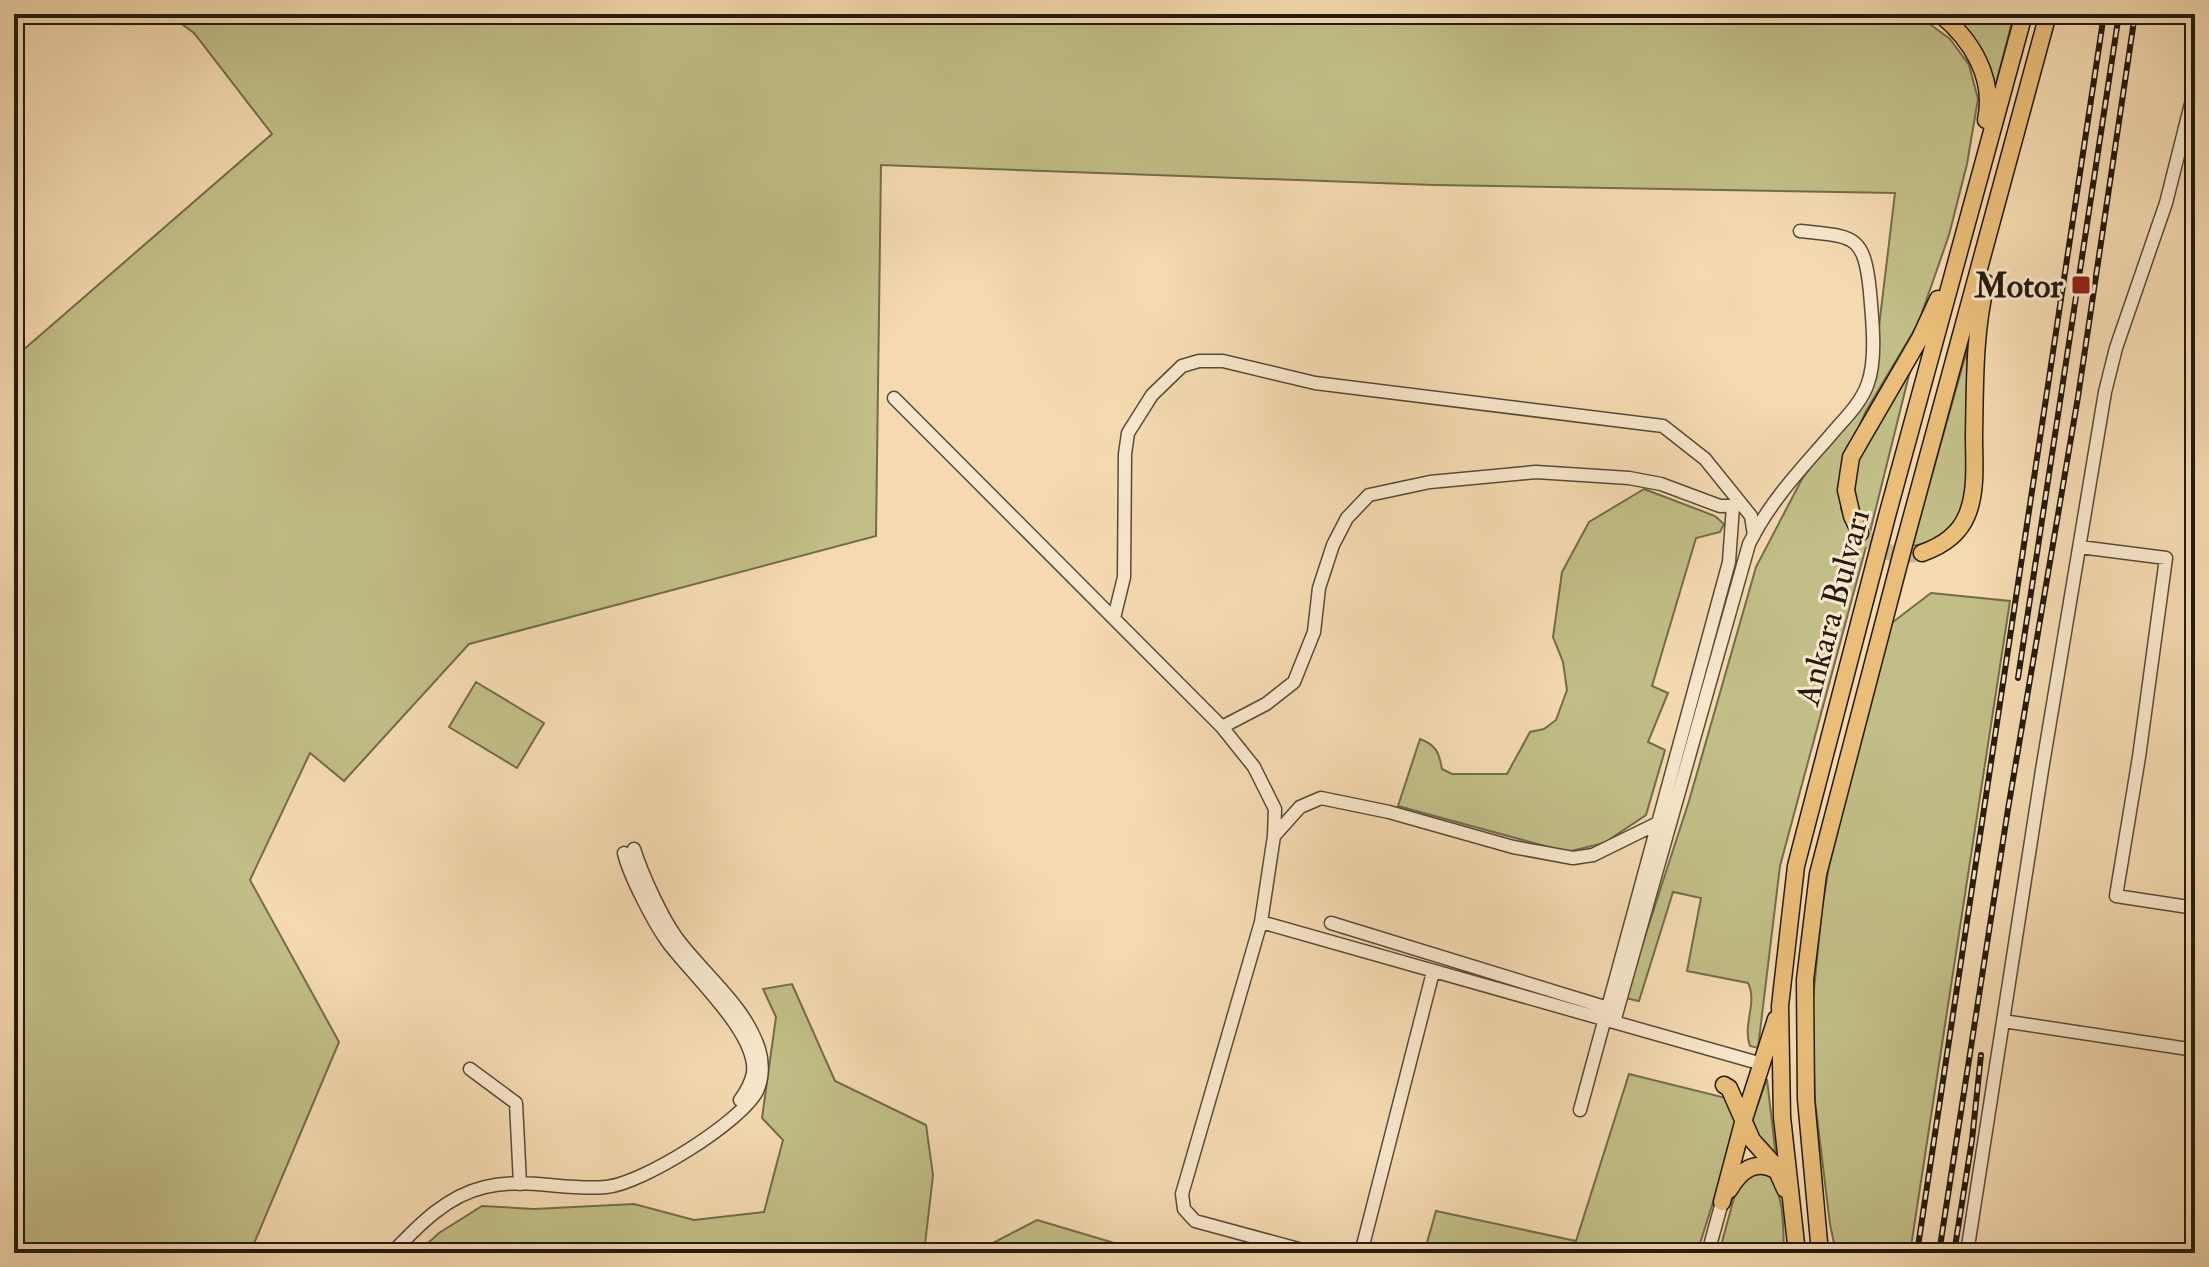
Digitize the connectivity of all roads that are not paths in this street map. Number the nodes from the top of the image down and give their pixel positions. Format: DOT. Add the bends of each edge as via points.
graph roads {
  1 [pos="1940,14"];
  2 [pos="2024,14"];
  3 [pos="2048,14"];
  4 [pos="2195,88"];
  5 [pos="2017,133"];
  6 [pos="1800,231"];
  7 [pos="1963,239"];
  8 [pos="894,398"];
  9 [pos="1737,506"];
  10 [pos="1860,533"];
  11 [pos="1754,535"];
  12 [pos="2080,547"];
  13 [pos="1922,553"];
  14 [pos="1114,618"];
  15 [pos="1222,727"];
  16 [pos="1656,824"];
  17 [pos="1274,836"];
  18 [pos="629,851"];
  19 [pos="2195,908"];
  20 [pos="1261,922"];
  21 [pos="1331,923"];
  22 [pos="1433,972"];
  23 [pos="1780,1006"];
  24 [pos="1610,1015"];
  25 [pos="2003,1021"];
  26 [pos="2195,1050"];
  27 [pos="1762,1064"];
  28 [pos="470,1069"];
  29 [pos="1724,1085"];
  30 [pos="1580,1110"];
  31 [pos="1744,1119"];
  32 [pos="1784,1183"];
  33 [pos="520,1184"];
  34 [pos="1722,1202"];
  35 [pos="1794,1227"];
  36 [pos="392,1253"];
  37 [pos="1313,1253"];
  38 [pos="1361,1253"];
  39 [pos="1708,1253"];
  40 [pos="1796,1253"];
  41 [pos="1823,1253"];
  42 [pos="1967,1253"];
  1 -- 7 [label="main road" via="1977,57 1989,102 1963,207"];
  2 -- 7 [label="main road, Ankara Bulvarı"];
  3 -- 5 [label="main road, Ankara Bulvarı"];
  4 -- 12 [label="street" via="2166,203 2116,348"];
  5 -- 13 [label="main road" via="2011,187 1978,318 1971,505 1956,533"];
  5 -- 41 [label="main road, Ankara Bulvarı" via="1818,874 1805,980 1806,1099"];
  6 -- 11 [label="street" via="1845,236 1859,245 1867,262 1873,331 1869,382 1857,404 1775,499"];
  7 -- 10 [label="main road" via="1920,338 1851,457 1846,490"];
  7 -- 23 [label="main road, Ankara Bulvarı" via="1796,866"];
  8 -- 14 [label="street"];
  9 -- 11 [label="street" via="1751,516"];
  9 -- 14 [label="street" via="1705,459 1663,426 1315,383 1223,361 1199,361 1182,366 1160,387 1128,433 1124,577"];
  9 -- 15 [label="street" via="1710,504 1661,484 1629,478 1536,472 1430,482 1369,495 1347,518 1333,545 1319,588 1314,632 1294,682"];
  9 -- 16 [label="street" via="1729,562"];
  11 -- 24 [label="street"];
  12 -- 19 [label="street" via="2166,558 2116,896"];
  12 -- 25 [label="street"];
  14 -- 15 [label="street"];
  15 -- 17 [label="street" via="1254,767 1275,809"];
  16 -- 17 [label="street" via="1593,855 1573,858 1321,798 1300,807"];
  16 -- 24 [label="street"];
  17 -- 20 [label="street"];
  18 -- 33 [label="street" via="674,935 752,1033 759,1049 757,1091 742,1111 632,1182 605,1187"];
  20 -- 22 [label="street"];
  20 -- 37 [label="street" via="1182,1194 1184,1209 1195,1221"];
  21 -- 24 [label="street"];
  22 -- 24 [label="street"];
  22 -- 38 [label="street"];
  23 -- 27 [label="main road"];
  23 -- 35 [label="main road, Ankara Bulvarı" via="1782,1117"];
  24 -- 27 [label="street"];
  24 -- 30 [label="street"];
  25 -- 26 [label="street"];
  25 -- 42 [label="street"];
  27 -- 31 [label="main road"];
  28 -- 33 [label="street" via="516,1103"];
  29 -- 31 [label="main road"];
  31 -- 32 [label="main road" via="1752,1140"];
  31 -- 34 [label="main road"];
  32 -- 34 [label="main road" via="1770,1167 1748,1167"];
  32 -- 35 [label="main road"];
  33 -- 36 [label="street" via="484,1187 454,1199"];
  34 -- 39 [label="street"];
  35 -- 40 [label="main road, Ankara Bulvarı"];
}
